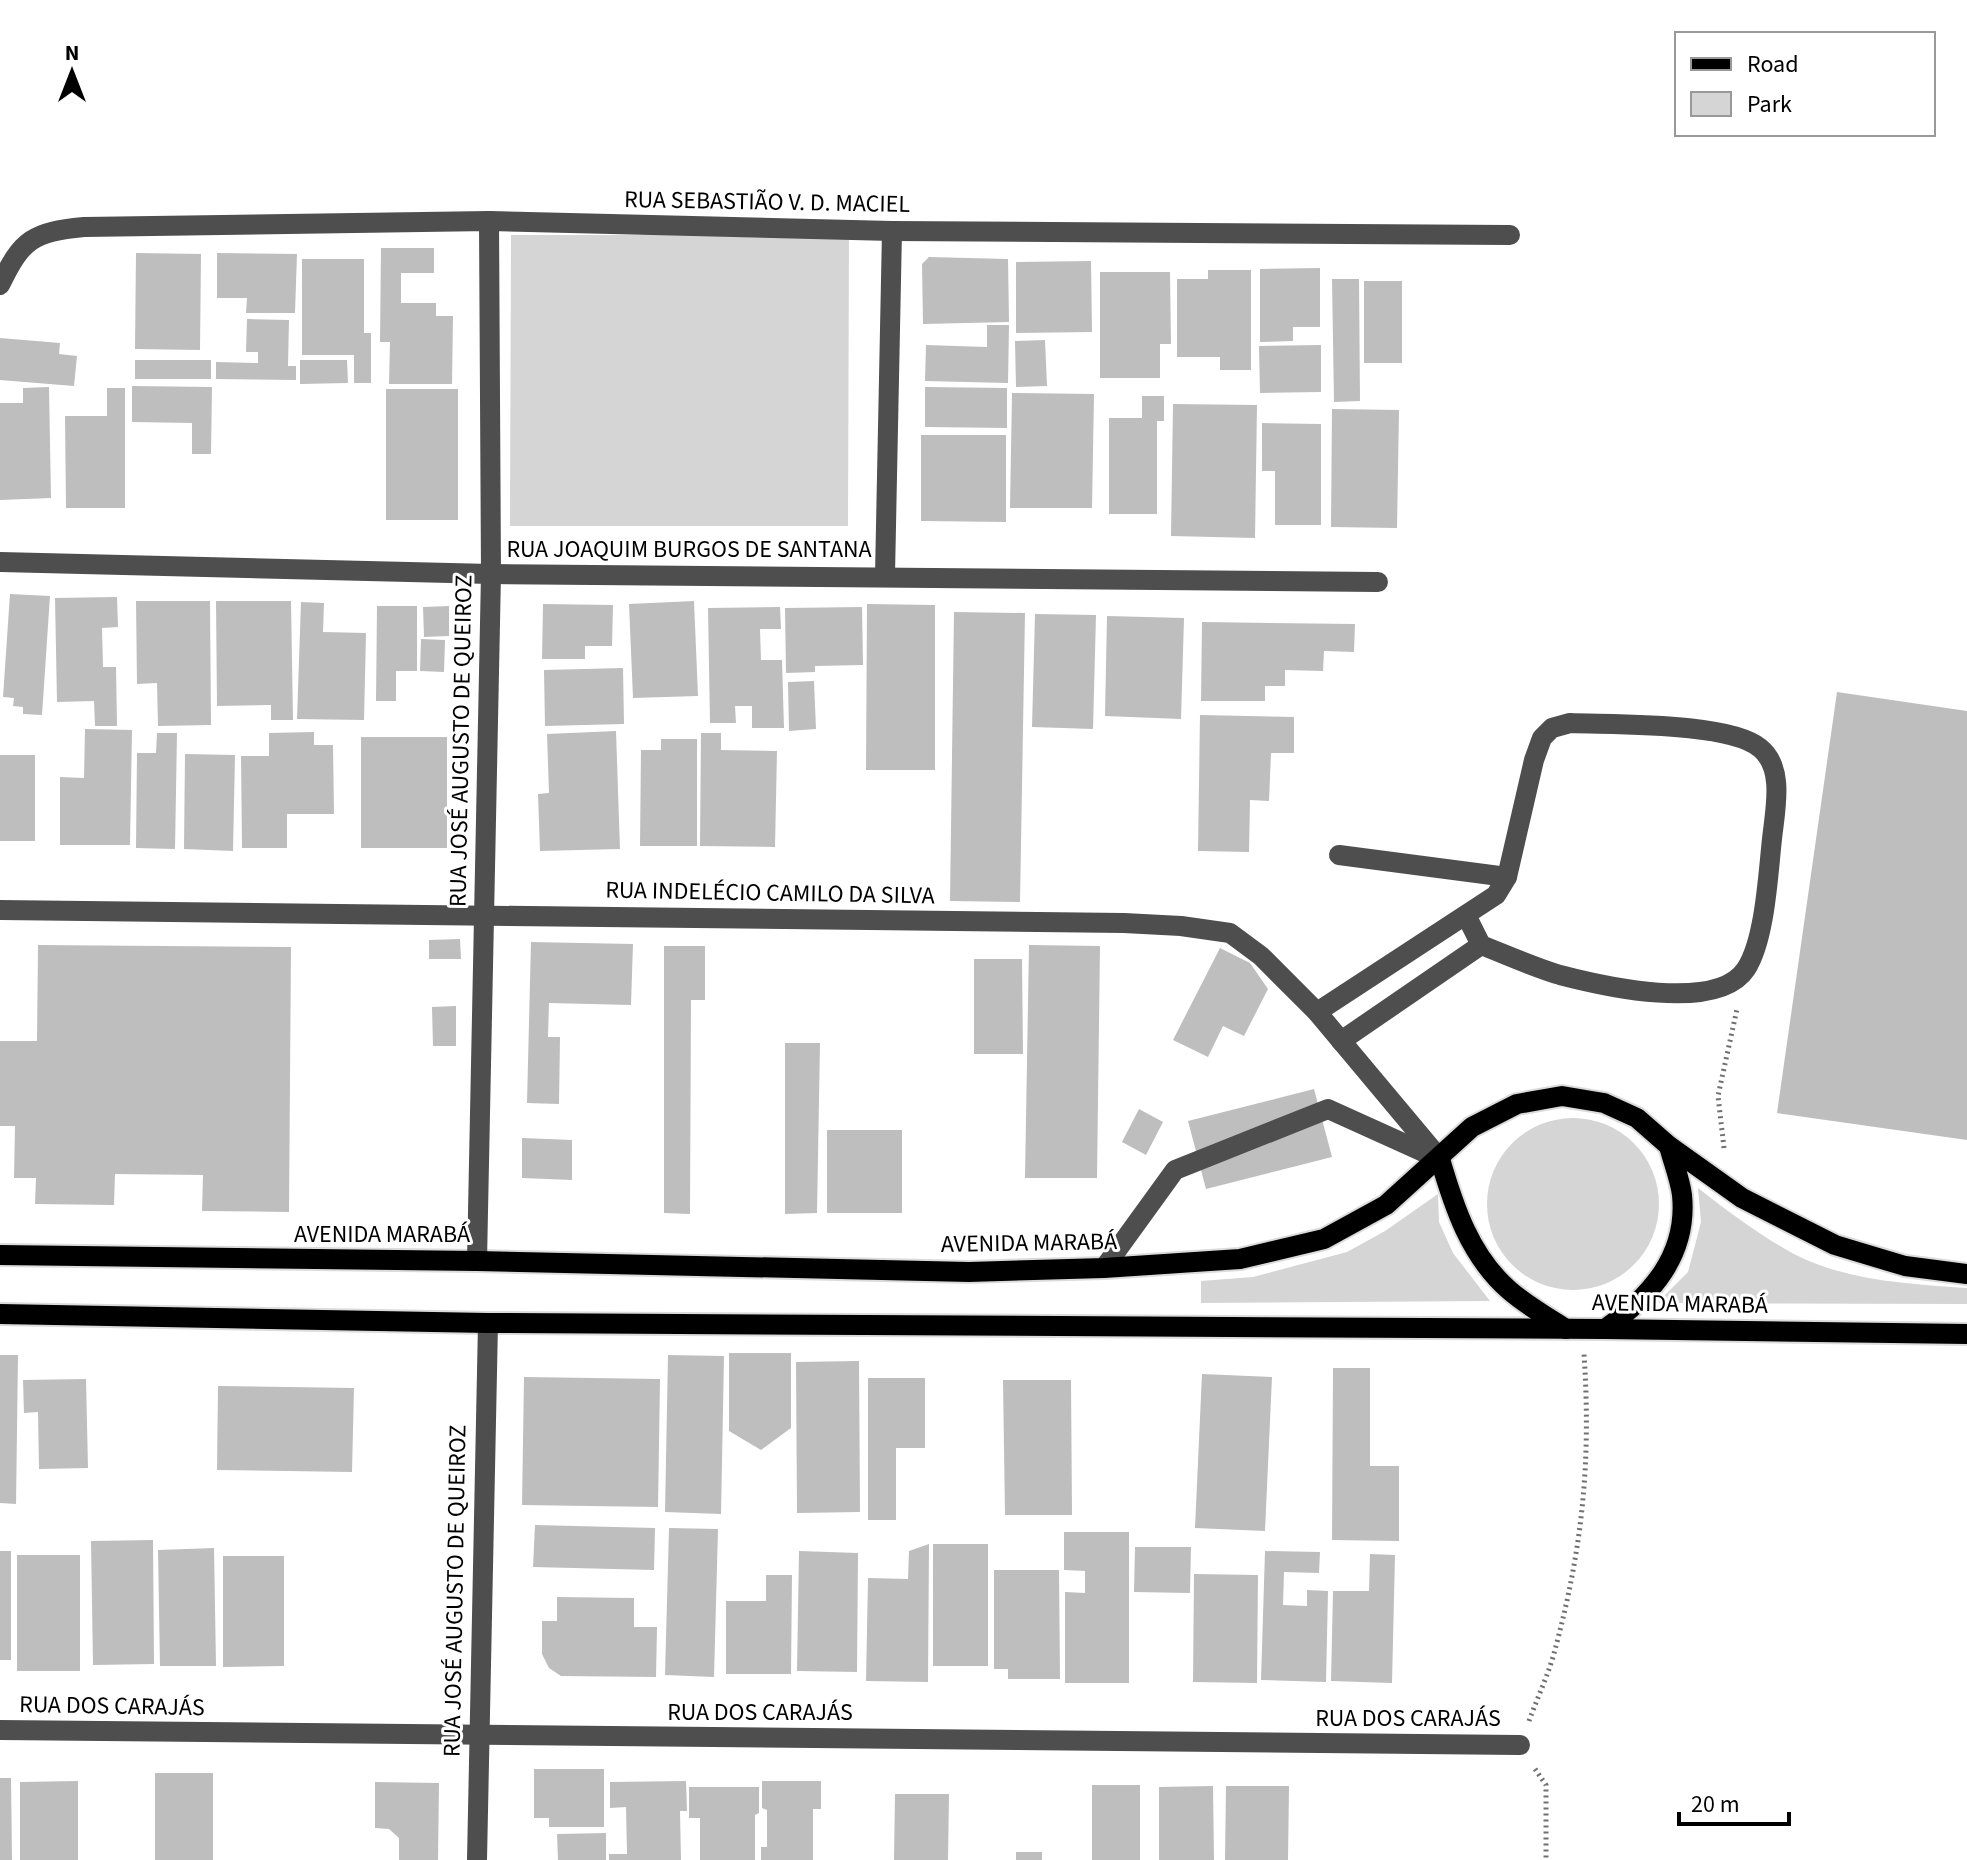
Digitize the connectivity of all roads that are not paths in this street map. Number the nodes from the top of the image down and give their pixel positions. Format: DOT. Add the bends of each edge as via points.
graph roads {
  1 [pos="489,221"];
  2 [pos="892,231"];
  3 [pos="1510,235"];
  4 [pos="0,285"];
  5 [pos="0,562"];
  6 [pos="491,574"];
  7 [pos="885,575"];
  8 [pos="1378,582"];
  9 [pos="1339,855"];
  10 [pos="1507,877"];
  11 [pos="0,910"];
  12 [pos="483,916"];
  13 [pos="1467,917"];
  14 [pos="1481,945"];
  15 [pos="1317,1012"];
  16 [pos="1341,1041"];
  17 [pos="1669,1146"];
  18 [pos="1440,1159"];
  19 [pos="0,1255"];
  20 [pos="477,1261"];
  21 [pos="1104,1268"];
  22 [pos="1967,1274"];
  23 [pos="0,1314"];
  24 [pos="488,1323"];
  25 [pos="1574,1329"];
  26 [pos="1605,1329"];
  27 [pos="1967,1334"];
  28 [pos="0,1730"];
  29 [pos="477,1736"];
  30 [pos="1520,1745"];
  31 [pos="477,1860"];
  1 -- 2 [label="street, RUA SEBASTIÃO V. D. MACIEL"];
  1 -- 4 [label="street, RUA SEBASTIÃO V. D. MACIEL" via="52,230 26,242"];
  1 -- 6 [label="street, RUA JOSÉ AUGUSTO DE QUEIROZ"];
  2 -- 3 [label="street, RUA SEBASTIÃO V. D. MACIEL"];
  2 -- 7 [label="street"];
  5 -- 6 [label="street, RUA JOAQUIM BURGOS DE SANTANA"];
  6 -- 7 [label="street, RUA JOAQUIM BURGOS DE SANTANA"];
  6 -- 12 [label="street, RUA JOSÉ AUGUSTO DE QUEIROZ"];
  7 -- 8 [label="street, RUA JOAQUIM BURGOS DE SANTANA"];
  9 -- 10 [label="street"];
  10 -- 13 [label="street" via="1496,895"];
  10 -- 14 [label="street" via="1534,760 1552,728 1570,723 1737,736 1759,747 1773,763 1776,788 1762,919 1745,971 1730,983 1680,994 1637,991 1559,974"];
  11 -- 12 [label="street, RUA INDELÉCIO CAMILO DA SILVA"];
  12 -- 15 [label="street, RUA INDELÉCIO CAMILO DA SILVA" via="1181,926 1230,933"];
  12 -- 20 [label="street, RUA JOSÉ AUGUSTO DE QUEIROZ"];
  13 -- 14 [label="street"];
  13 -- 15 [label="street"];
  14 -- 16 [label="street"];
  15 -- 16 [label="street, RUA INDELÉCIO CAMILO DA SILVA"];
  16 -- 18 [label="street, RUA INDELÉCIO CAMILO DA SILVA"];
  17 -- 18 [label="main road, AVENIDA MARABÁ" via="1637,1118 1604,1103 1562,1096 1517,1104 1472,1127"];
  17 -- 22 [label="main road, AVENIDA MARABÁ" via="1742,1198 1835,1245 1905,1266"];
  17 -- 26 [label="main road" via="1682,1192 1683,1224 1674,1258 1631,1311"];
  18 -- 21 [label="main road, AVENIDA MARABÁ" via="1386,1205 1324,1239 1240,1259"];
  18 -- 21 [label="street" via="1328,1109 1175,1170"];
  18 -- 25 [label="main road" via="1460,1219 1489,1271 1511,1292"];
  19 -- 20 [label="main road, AVENIDA MARABÁ"];
  20 -- 21 [label="main road, AVENIDA MARABÁ" via="969,1272"];
  23 -- 24 [label="main road, AVENIDA MARABÁ"];
  24 -- 25 [label="main road, AVENIDA MARABÁ"];
  24 -- 29 [label="street, RUA JOSÉ AUGUSTO DE QUEIROZ"];
  25 -- 26 [label="main road, AVENIDA MARABÁ"];
  26 -- 27 [label="main road, AVENIDA MARABÁ"];
  28 -- 29 [label="street, RUA DOS CARAJÁS"];
  29 -- 30 [label="street, RUA DOS CARAJÁS"];
  29 -- 31 [label="street, RUA JOSÉ AUGUSTO DE QUEIROZ"];
}
